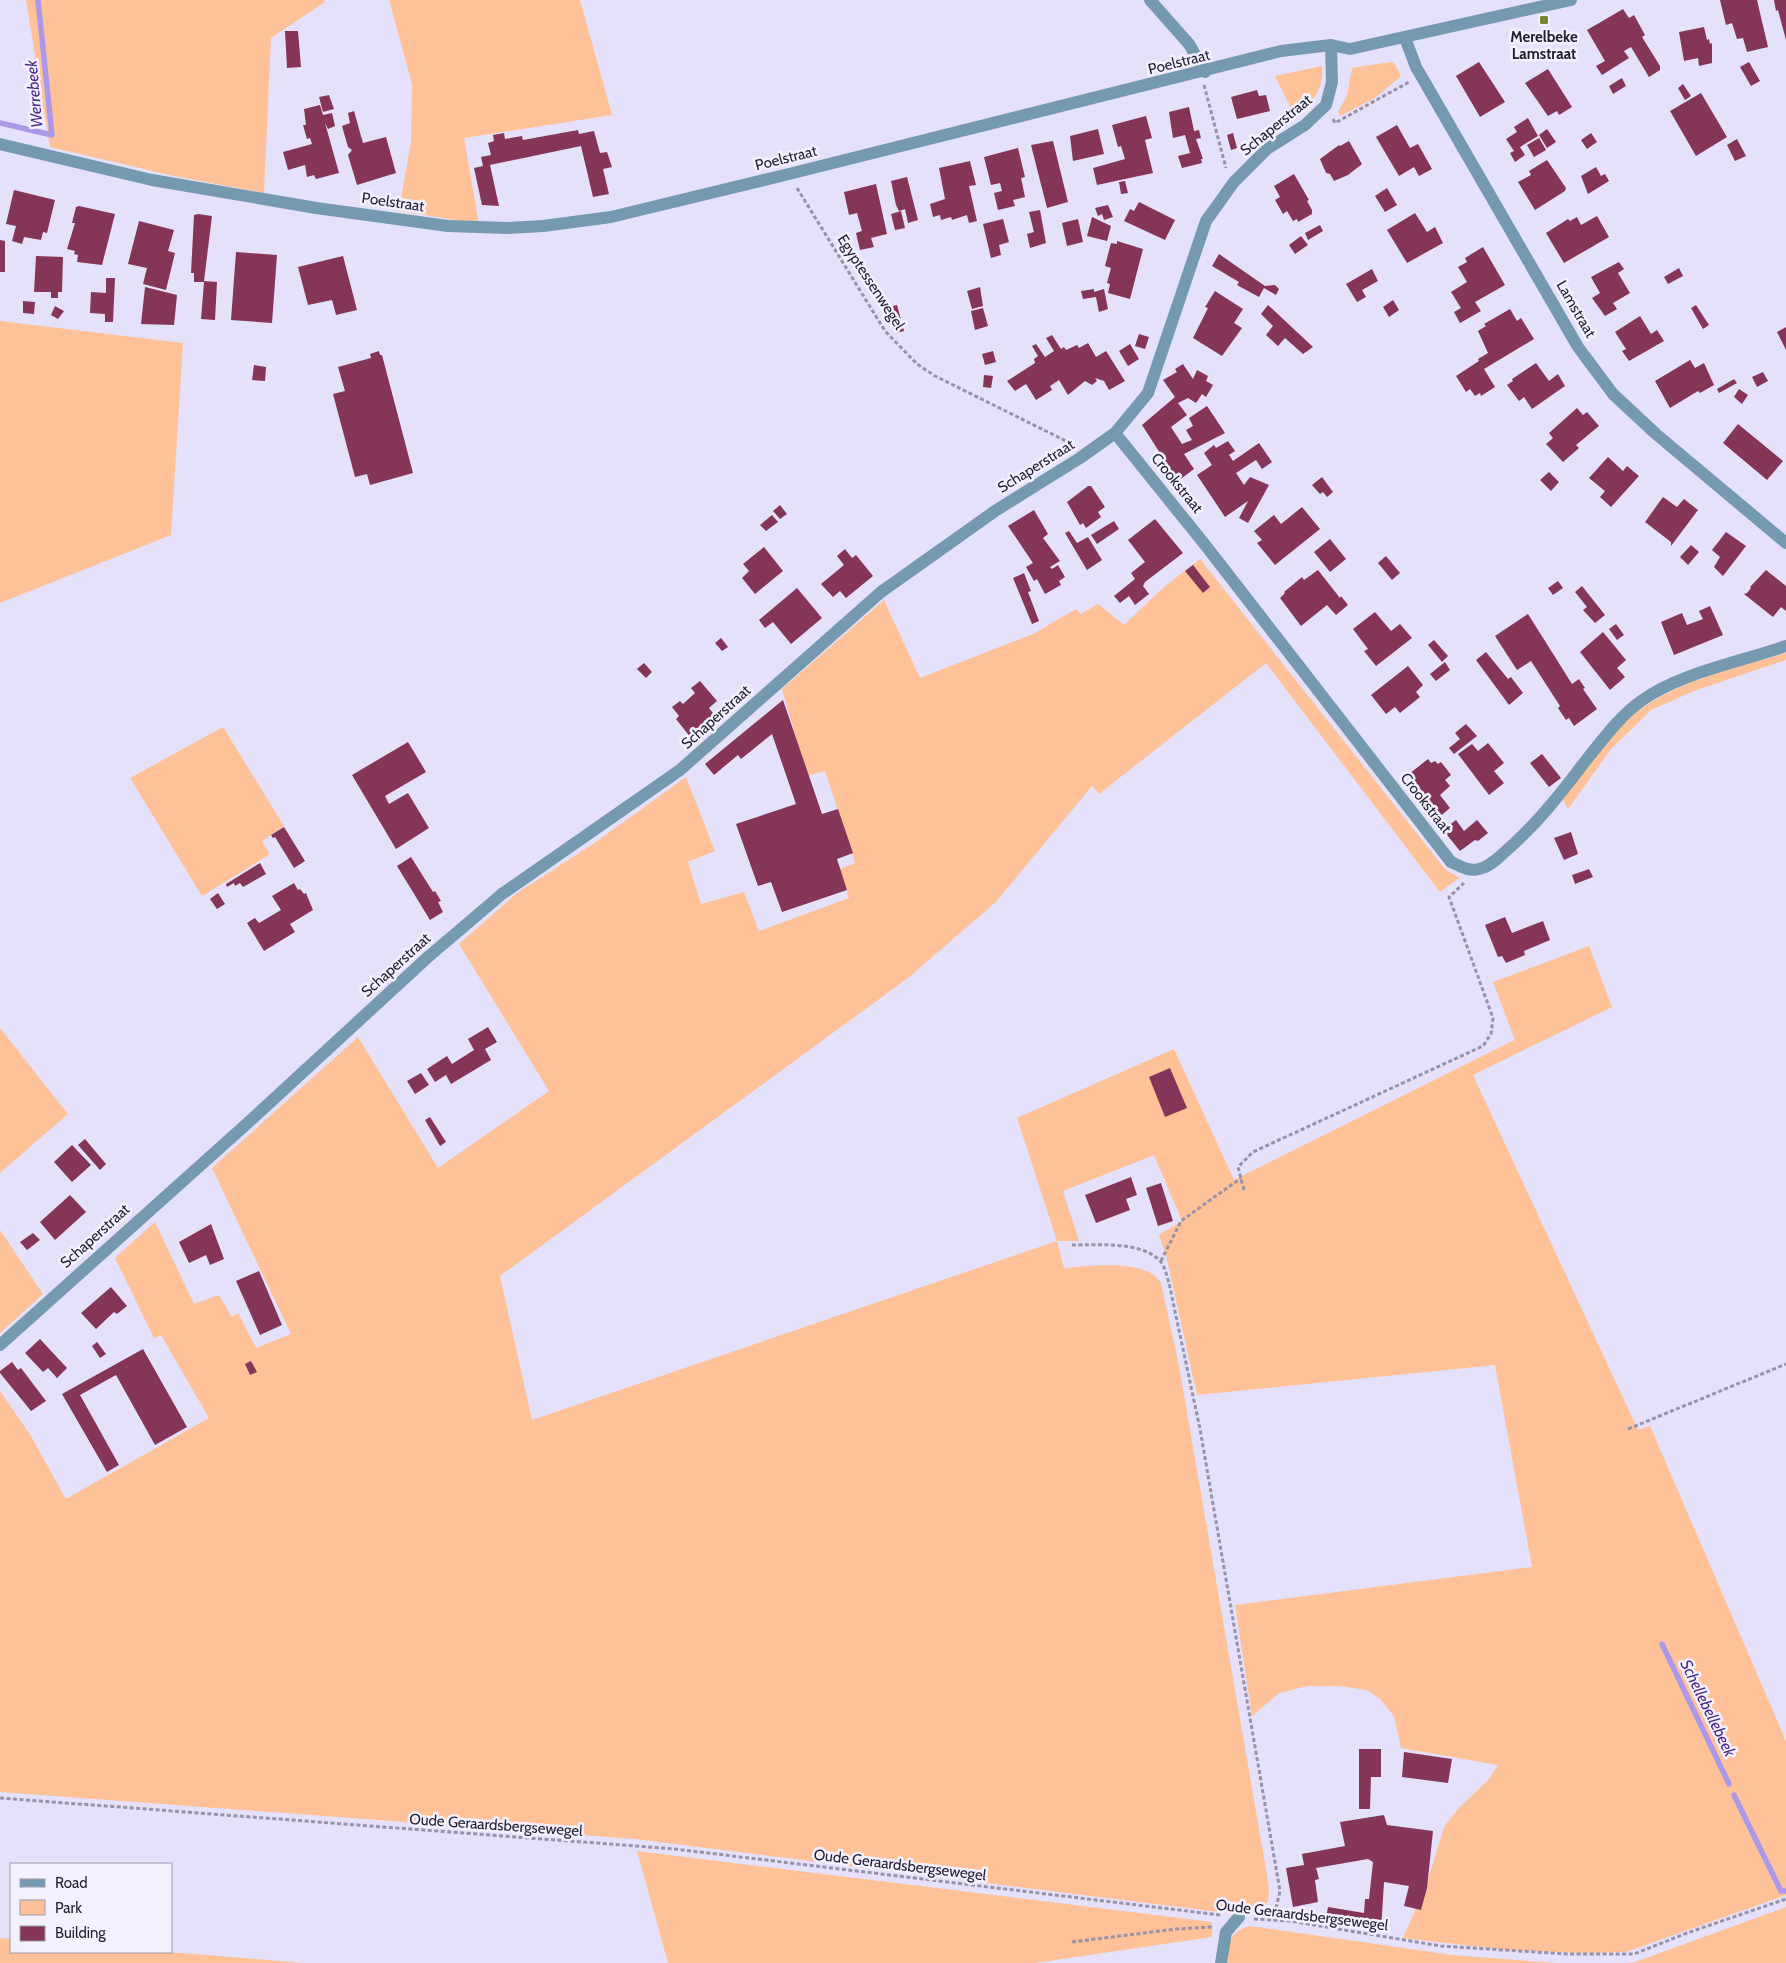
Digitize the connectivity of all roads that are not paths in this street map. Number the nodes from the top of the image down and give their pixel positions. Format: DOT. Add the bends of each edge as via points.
graph roads {
  1 [pos="1150,0"];
  2 [pos="1571,0"];
  3 [pos="1405,38"];
  4 [pos="1331,45"];
  5 [pos="1205,72"];
  6 [pos="0,144"];
  7 [pos="1115,433"];
  8 [pos="1786,543"];
  9 [pos="1786,646"];
  10 [pos="0,1345"];
  11 [pos="1239,1918"];
  12 [pos="1221,1963"];
  1 -- 5 [label="street" via="1189,44"];
  2 -- 3 [label="street, Poelstraat"];
  3 -- 4 [label="street, Poelstraat" via="1350,49"];
  3 -- 8 [label="street, Lamstraat" via="1422,76 1578,347 1614,394 1656,434"];
  4 -- 5 [label="street, Poelstraat" via="1281,51"];
  4 -- 7 [label="street, Schaperstraat" via="1332,82 1326,105 1316,117 1267,149 1234,182 1206,221 1148,393"];
  5 -- 6 [label="street, Poelstraat" via="611,217 543,226 448,226 307,206 170,183"];
  7 -- 9 [label="street, Crookstraat" via="1451,862 1464,868 1477,870 1487,867 1539,820 1617,721 1641,701 1681,681"];
  7 -- 10 [label="street, Schaperstraat" via="995,511 881,592 680,770 502,894 428,957"];
  11 -- 12 [label="street" via="1226,1932"];
}
